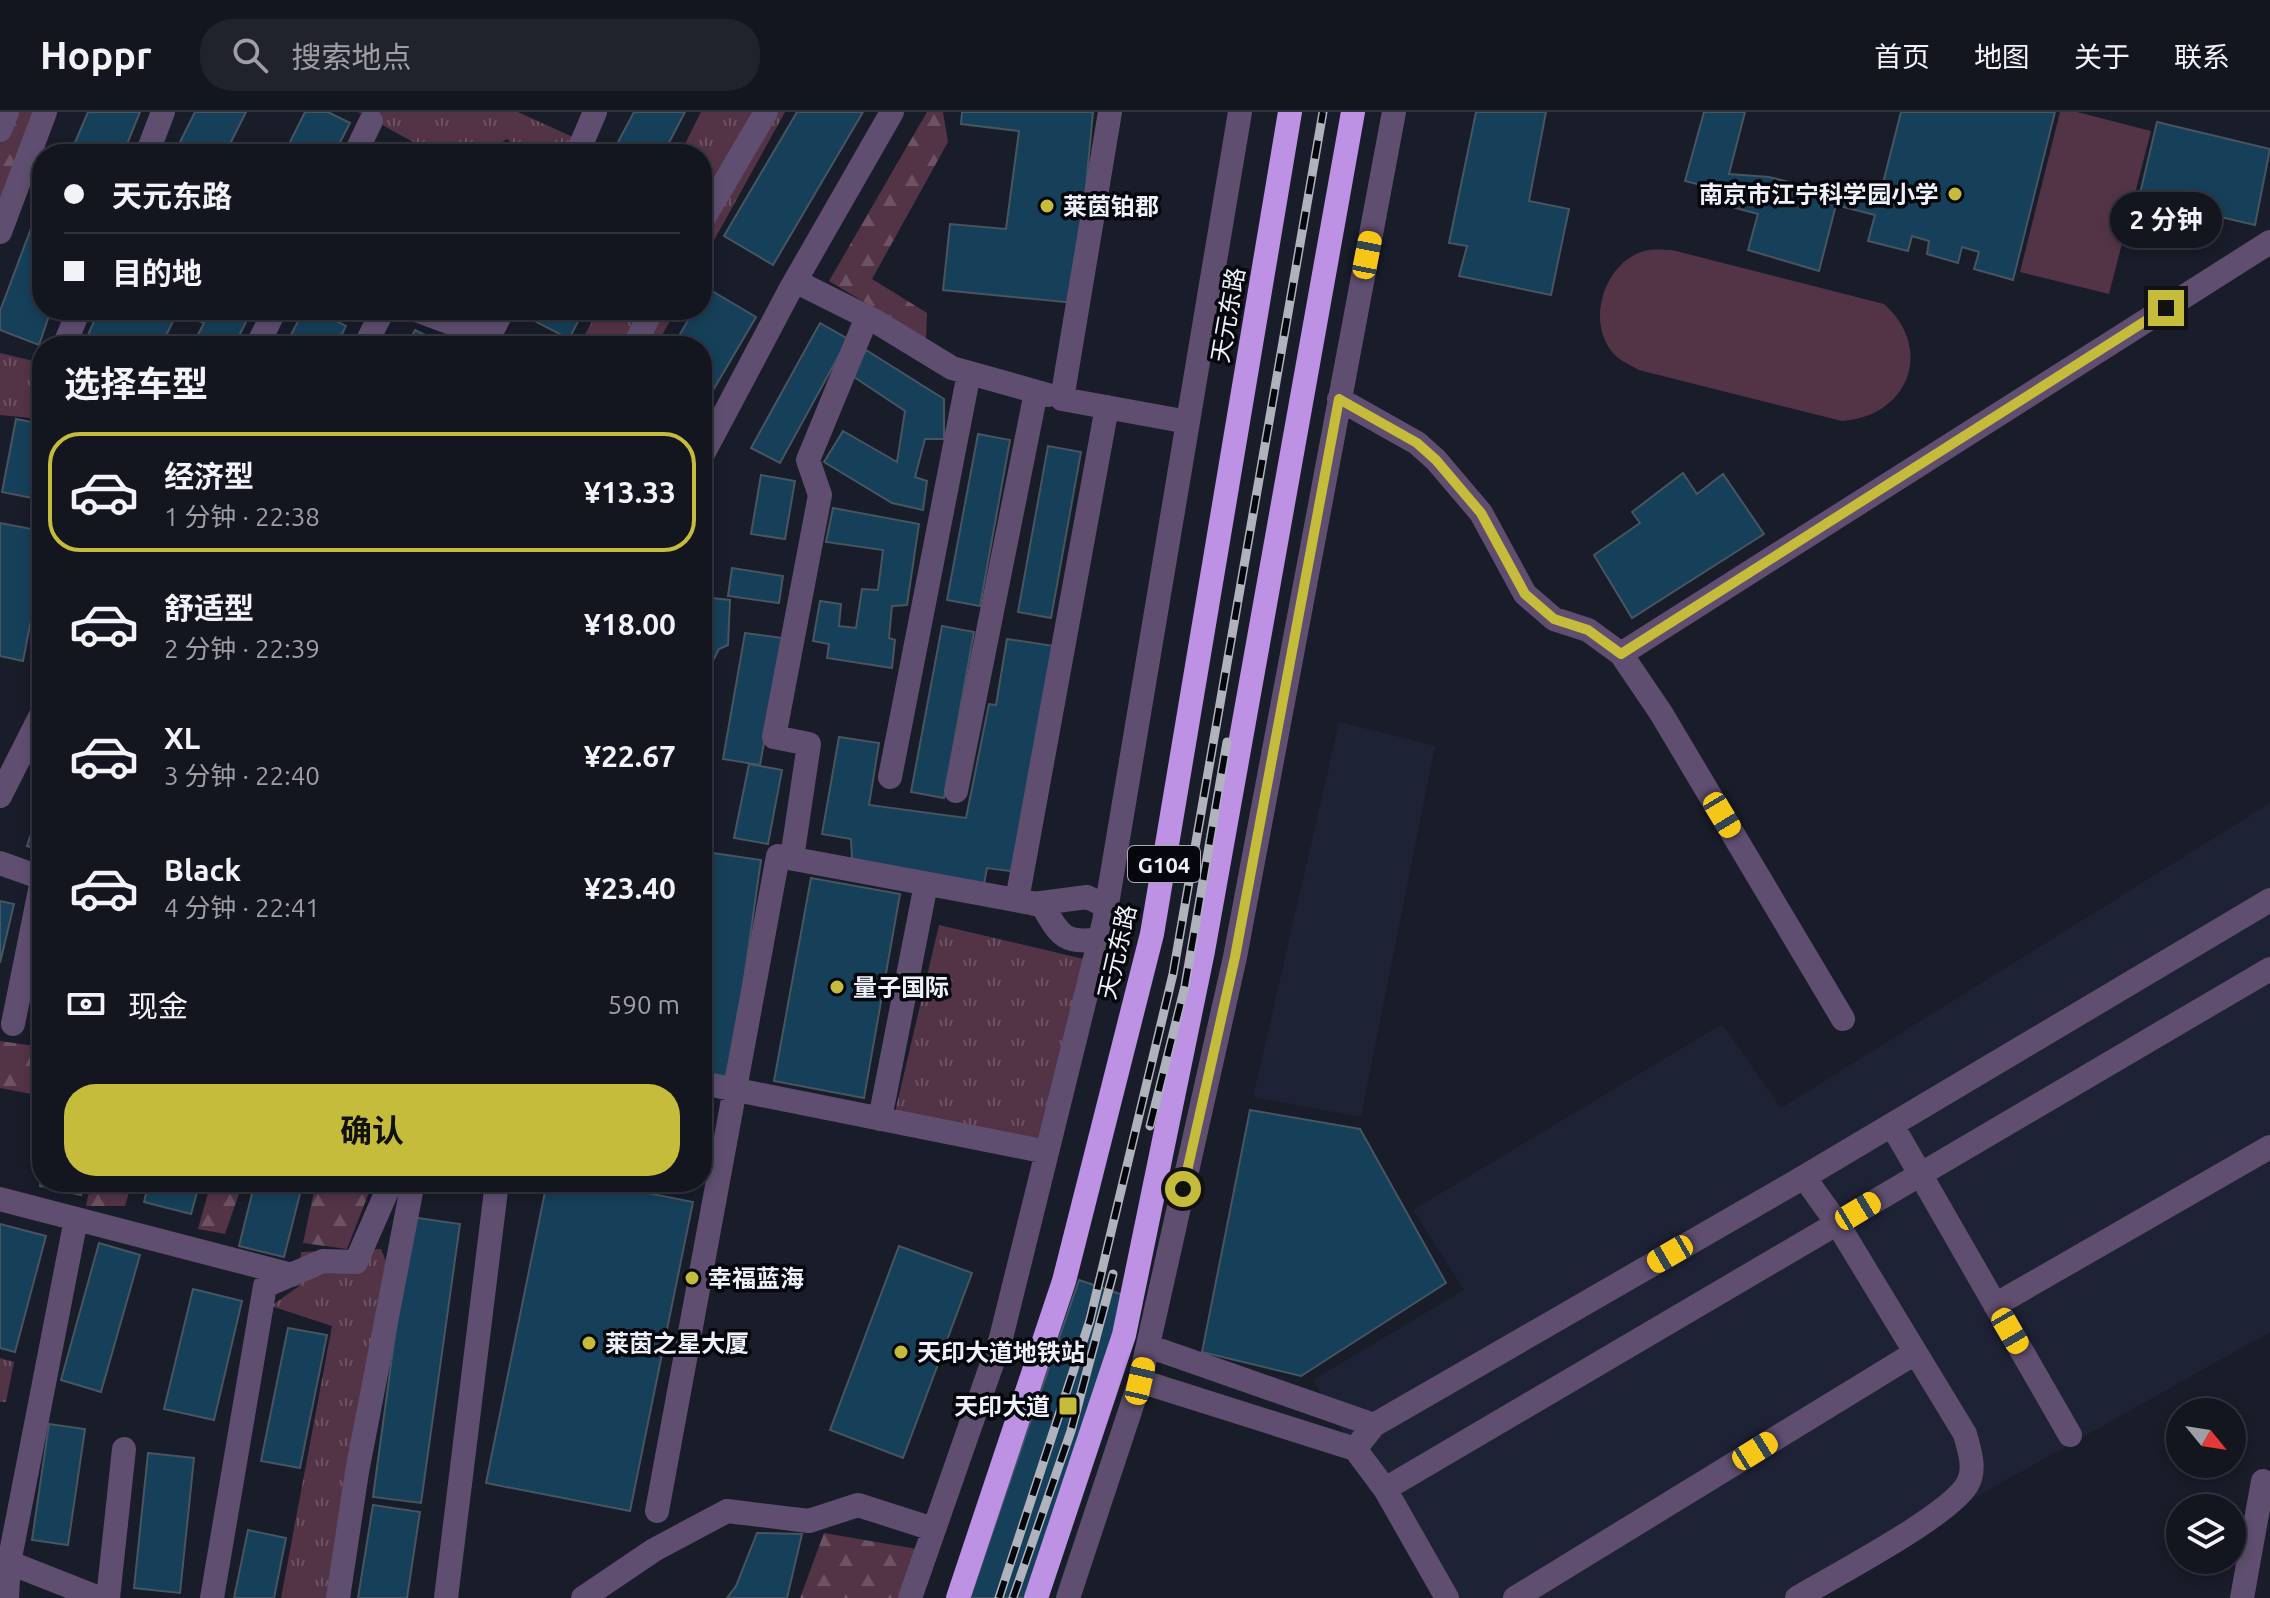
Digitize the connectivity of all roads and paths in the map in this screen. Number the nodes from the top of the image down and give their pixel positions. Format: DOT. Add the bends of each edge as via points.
graph roads {
  1 [pos="7,112"];
  2 [pos="45,112"];
  3 [pos="163,112"];
  4 [pos="595,112"];
  5 [pos="766,112"];
  6 [pos="892,112"];
  7 [pos="1110,112"];
  8 [pos="1240,112"];
  9 [pos="1290,112"];
  10 [pos="1353,112"];
  11 [pos="1394,112"];
  12 [pos="371,121"];
  13 [pos="0,130"];
  14 [pos="33,144"];
  15 [pos="151,144"];
  16 [pos="360,144"];
  17 [pos="581,144"];
  18 [pos="32,147"];
  19 [pos="712,204"];
  20 [pos="0,232"];
  21 [pos="2270,242"];
  22 [pos="795,281"];
  23 [pos="867,317"];
  24 [pos="439,320"];
  25 [pos="476,336"];
  26 [pos="969,373"];
  27 [pos="1036,392"];
  28 [pos="1062,399"];
  29 [pos="1339,399"];
  30 [pos="1107,407"];
  31 [pos="1188,422"];
  32 [pos="712,437"];
  33 [pos="1621,654"];
  34 [pos="32,733"];
  35 [pos="890,777"];
  36 [pos="956,791"];
  37 [pos="0,796"];
  38 [pos="792,858"];
  39 [pos="0,863"];
  40 [pos="32,875"];
  41 [pos="926,884"];
  42 [pos="2270,900"];
  43 [pos="1026,902"];
  44 [pos="1106,906"];
  45 [pos="32,929"];
  46 [pos="1099,939"];
  47 [pos="2270,969"];
  48 [pos="1843,1019"];
  49 [pos="13,1024"];
  50 [pos="712,1085"];
  51 [pos="735,1090"];
  52 [pos="880,1119"];
  53 [pos="1892,1125"];
  54 [pos="2270,1147"];
  55 [pos="1047,1152"];
  56 [pos="712,1164"];
  57 [pos="1921,1174"];
  58 [pos="1804,1177"];
  59 [pos="387,1192"];
  60 [pos="411,1192"];
  61 [pos="496,1192"];
  62 [pos="707,1192"];
  63 [pos="0,1199"];
  64 [pos="76,1219"];
  65 [pos="1837,1223"];
  66 [pos="292,1275"];
  67 [pos="1995,1305"];
  68 [pos="1148,1346"];
  69 [pos="1915,1353"];
  70 [pos="1140,1381"];
  71 [pos="1374,1425"];
  72 [pos="2070,1435"];
  73 [pos="124,1449"];
  74 [pos="1355,1449"];
  75 [pos="2263,1481"];
  76 [pos="1385,1489"];
  77 [pos="657,1511"];
  78 [pos="933,1529"];
  79 [pos="5,1561"];
  80 [pos="7,1598"];
  81 [pos="99,1598"];
  82 [pos="108,1598"];
  83 [pos="212,1598"];
  84 [pos="338,1598"];
  85 [pos="446,1598"];
  86 [pos="583,1598"];
  87 [pos="910,1598"];
  88 [pos="958,1598"];
  89 [pos="1036,1598"];
  90 [pos="1068,1598"];
  91 [pos="1447,1598"];
  92 [pos="1515,1598"];
  93 [pos="1797,1598"];
  94 [pos="2242,1598"];
  1 -- 13 [label="street"];
  2 -- 14 [label="street"];
  3 -- 15 [label="street"];
  4 -- 17 [label="street"];
  5 -- 19 [label="street"];
  6 -- 22 [label="street"];
  7 -- 28 [label="street"];
  8 -- 31 [label="street, 天元东路"];
  9 -- 88 [label="highway, 天元东路 / G104" via="1152,934 1064,1281"];
  10 -- 89 [label="highway, G104" via="1203,951 1124,1335"];
  11 -- 29 [label="street"];
  12 -- 16 [label="street"];
  18 -- 20 [label="street"];
  21 -- 33 [label="street"];
  22 -- 23 [label="street"];
  22 -- 32 [label="street"];
  23 -- 26 [label="street"];
  23 -- 38 [label="street" via="808,460 820,495 774,737 809,744"];
  24 -- 25 [label="street"];
  26 -- 27 [label="street"];
  26 -- 35 [label="street"];
  27 -- 28 [label="street"];
  27 -- 36 [label="street"];
  28 -- 30 [label="street"];
  29 -- 33 [label="street" via="1417,443 1436,460 1481,513 1525,594 1554,619 1588,630"];
  29 -- 68 [label="street" via="1235,957"];
  30 -- 31 [label="street"];
  30 -- 43 [label="street"];
  31 -- 44 [label="street, 天元东路"];
  33 -- 48 [label="street"];
  34 -- 37 [label="street"];
  38 -- 41 [label="street"];
  38 -- 51 [label="street" via="778,856"];
  39 -- 40 [label="street"];
  41 -- 43 [label="street"];
  41 -- 52 [label="street"];
  42 -- 53 [label="street"];
  43 -- 44 [label="street" via="1087,897"];
  43 -- 46 [label="street" via="1042,905 1058,932 1077,943"];
  44 -- 46 [label="street, 天元东路"];
  45 -- 49 [label="street"];
  46 -- 55 [label="street, 天元东路"];
  47 -- 57 [label="street"];
  50 -- 51 [label="street"];
  51 -- 52 [label="street"];
  51 -- 56 [label="street"];
  52 -- 55 [label="street"];
  53 -- 57 [label="street"];
  53 -- 58 [label="street"];
  54 -- 67 [label="street"];
  55 -- 78 [label="street, 天元东路" via="1001,1338"];
  57 -- 65 [label="street"];
  57 -- 67 [label="street"];
  58 -- 65 [label="street"];
  58 -- 71 [label="street"];
  59 -- 66 [label="street" via="356,1262 323,1261"];
  60 -- 84 [label="street"];
  61 -- 85 [label="street"];
  62 -- 77 [label="street"];
  63 -- 64 [label="street"];
  64 -- 66 [label="street"];
  64 -- 79 [label="street"];
  65 -- 69 [label="street"];
  65 -- 76 [label="street"];
  66 -- 83 [label="street" via="265,1286"];
  67 -- 72 [label="street"];
  68 -- 70 [label="street"];
  68 -- 71 [label="street"];
  69 -- 92 [label="street"];
  69 -- 93 [label="street" via="1965,1434 1969,1482 1949,1506"];
  70 -- 74 [label="street"];
  70 -- 90 [label="street"];
  71 -- 74 [label="street"];
  73 -- 82 [label="street"];
  74 -- 76 [label="street"];
  75 -- 94 [label="street"];
  76 -- 91 [label="street"];
  78 -- 86 [label="street" via="858,1505 809,1521 727,1511 654,1550"];
  78 -- 87 [label="street, 天元东路"];
  79 -- 80 [label="street"];
  79 -- 81 [label="street"];
}
